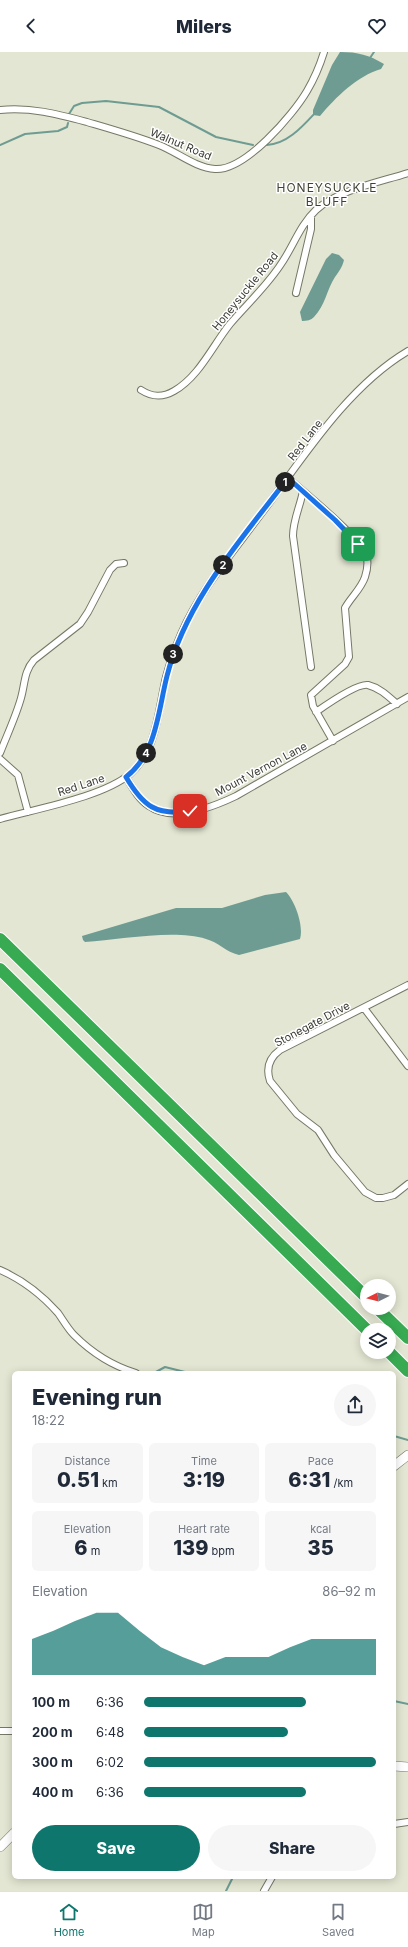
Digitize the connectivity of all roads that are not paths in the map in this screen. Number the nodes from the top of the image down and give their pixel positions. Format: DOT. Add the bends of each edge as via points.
graph roads {
  1 [pos="324,52"];
  2 [pos="0,110"];
  3 [pos="408,173"];
  4 [pos="311,216"];
  5 [pos="296,293"];
  6 [pos="408,351"];
  7 [pos="141,390"];
  8 [pos="288,478"];
  9 [pos="303,491"];
  10 [pos="124,563"];
  11 [pos="311,667"];
  12 [pos="408,697"];
  13 [pos="397,704"];
  14 [pos="316,712"];
  15 [pos="333,741"];
  16 [pos="0,753"];
  17 [pos="0,759"];
  18 [pos="126,777"];
  19 [pos="28,812"];
  20 [pos="0,819"];
  21 [pos="0,939"];
  22 [pos="0,969"];
  23 [pos="408,985"];
  24 [pos="364,1008"];
  25 [pos="408,1066"];
  26 [pos="408,1184"];
  27 [pos="0,1270"];
  28 [pos="360,1291"];
  29 [pos="384,1315"];
  30 [pos="360,1323"];
  31 [pos="408,1338"];
  32 [pos="396,1359"];
  33 [pos="132,1371"];
  34 [pos="408,1371"];
  35 [pos="408,1455"];
  36 [pos="396,1464"];
  37 [pos="0,1731"];
  38 [pos="12,1731"];
  39 [pos="396,1766"];
  40 [pos="408,1767"];
  41 [pos="408,1822"];
  42 [pos="396,1824"];
  43 [pos="12,1835"];
  44 [pos="0,1847"];
  45 [pos="271,1879"];
  46 [pos="264,1891"];
  1 -- 2 [label="street, Walnut Road" via="308,90 292,112 250,155 223,169 207,168 142,138 62,115 28,109"];
  3 -- 4 [label="street, Honeysuckle Road" via="362,187 330,201"];
  4 -- 5 [label="street" via="311,229"];
  4 -- 7 [label="street, Honeysuckle Road" via="275,272 230,324 196,372 176,390 158,396 148,395"];
  6 -- 8 [label="street, Red Lane" via="375,373 356,392"];
  8 -- 9 [label="street"];
  8 -- 18 [label="street, Red Lane" via="216,575 187,620 171,658 150,745 137,766"];
  9 -- 11 [label="street" via="294,522 293,536"];
  9 -- 14 [label="street" via="358,544 367,559 365,576 360,588 345,608 350,657 311,693 311,701"];
  10 -- 16 [label="street" via="116,564 110,570 80,624 29,666 22,697"];
  12 -- 13 [label="street, Mount Vernon Lane"];
  13 -- 14 [label="street" via="385,693 366,684"];
  13 -- 15 [label="street, Mount Vernon Lane"];
  14 -- 15 [label="street"];
  15 -- 18 [label="street, Mount Vernon Lane" via="236,796 190,811 166,813 150,807"];
  17 -- 19 [label="street" via="18,775"];
  18 -- 19 [label="street, Red Lane" via="96,793"];
  19 -- 20 [label="street, Red Lane"];
  21 -- 28 [label="highway"];
  22 -- 30 [label="highway"];
  23 -- 24 [label="street, Stonegate Drive"];
  24 -- 25 [label="street"];
  24 -- 26 [label="street, Stonegate Drive" via="280,1050 270,1062 268,1075 297,1114 318,1130 334,1155 370,1196 383,1198 394,1195"];
  27 -- 33 [label="street" via="29,1284 86,1347"];
  29 -- 31 [label="highway"];
  32 -- 34 [label="highway"];
  35 -- 36 [label="street"];
  37 -- 38 [label="street"];
  39 -- 40 [label="street"];
  41 -- 42 [label="street"];
  43 -- 44 [label="street"];
  45 -- 46 [label="street"];
}
